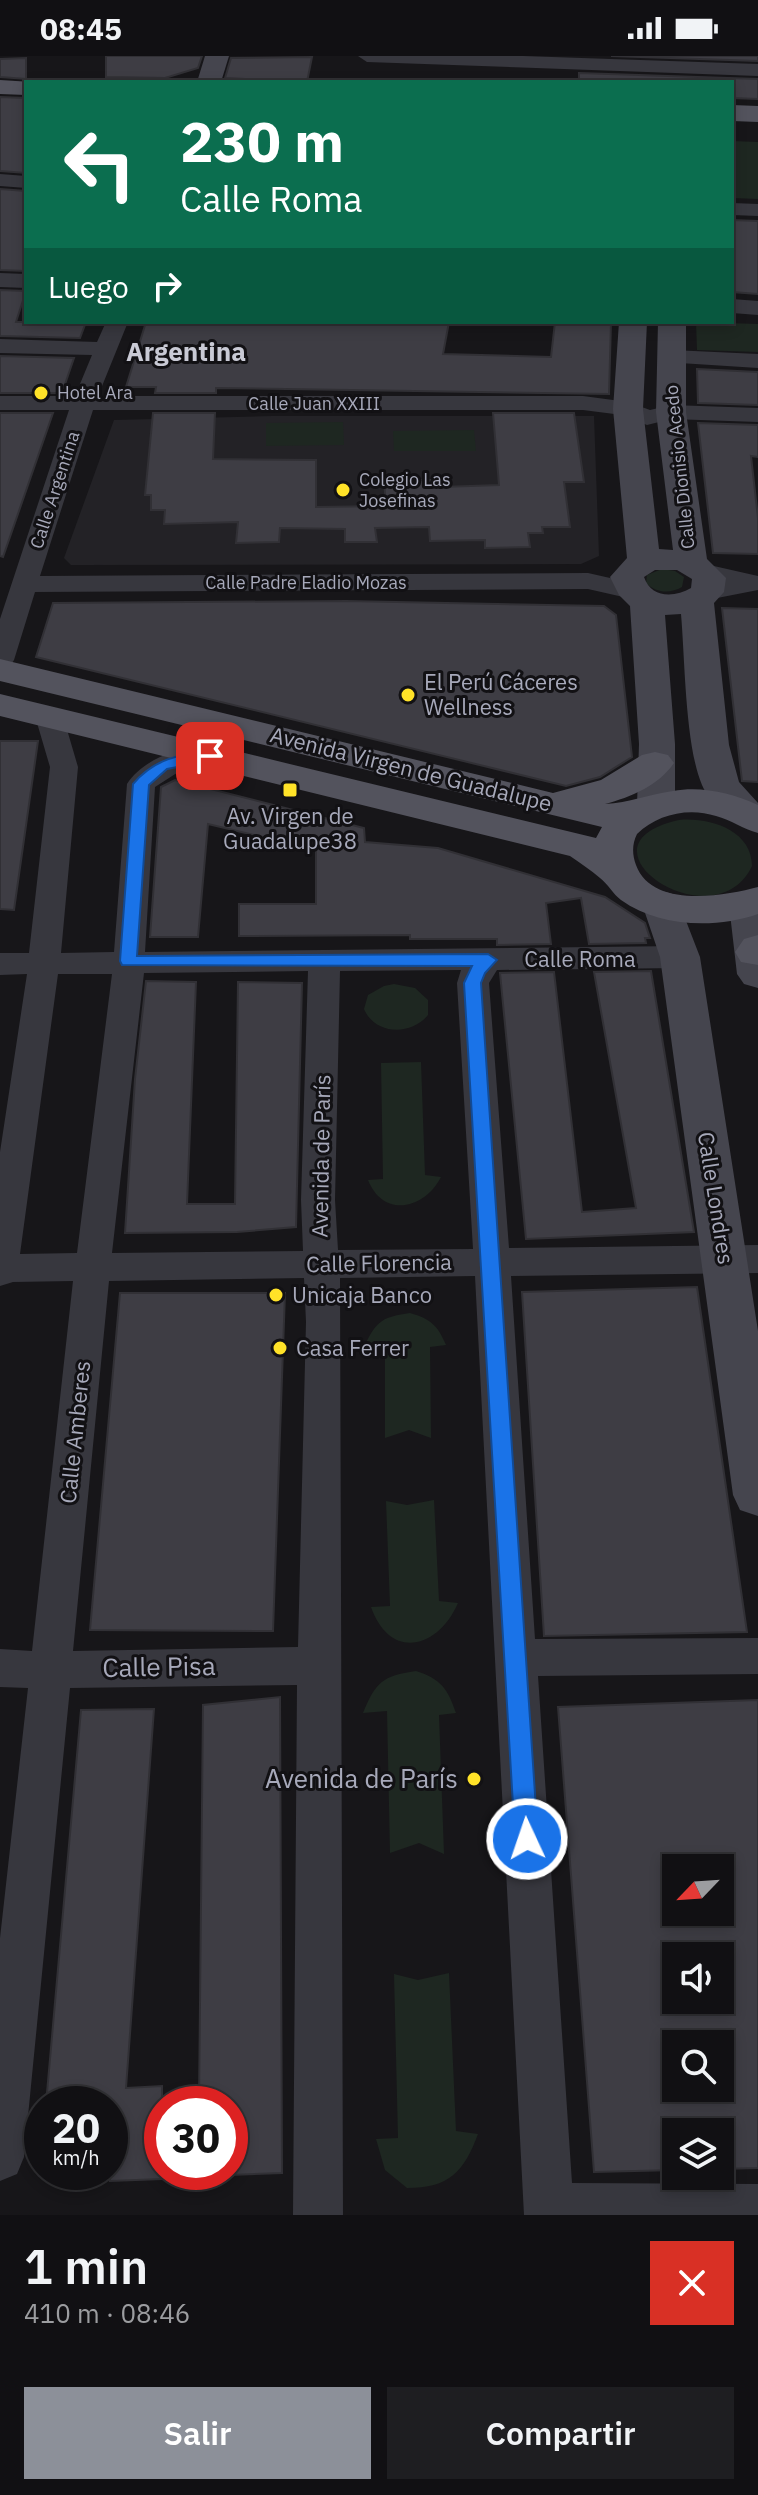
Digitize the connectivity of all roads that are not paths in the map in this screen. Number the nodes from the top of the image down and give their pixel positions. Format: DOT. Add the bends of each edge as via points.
graph roads {
  1 [pos="202,56"];
  2 [pos="217,56"];
  3 [pos="367,56"];
  4 [pos="637,61"];
  5 [pos="758,70"];
  6 [pos="196,80"];
  7 [pos="210,80"];
  8 [pos="0,87"];
  9 [pos="24,88"];
  10 [pos="0,96"];
  11 [pos="24,97"];
  12 [pos="734,114"];
  13 [pos="758,115"];
  14 [pos="734,123"];
  15 [pos="758,124"];
  16 [pos="0,180"];
  17 [pos="24,182"];
  18 [pos="734,209"];
  19 [pos="758,210"];
  20 [pos="0,280"];
  21 [pos="24,281"];
  22 [pos="734,306"];
  23 [pos="758,308"];
  24 [pos="116,324"];
  25 [pos="633,324"];
  26 [pos="672,324"];
  27 [pos="0,346"];
  28 [pos="107,349"];
  29 [pos="672,357"];
  30 [pos="758,361"];
  31 [pos="0,403"];
  32 [pos="83,404"];
  33 [pos="628,409"];
  34 [pos="671,412"];
  35 [pos="758,415"];
  36 [pos="639,581"];
  37 [pos="700,582"];
  38 [pos="756,583"];
  39 [pos="25,584"];
  40 [pos="0,660"];
  41 [pos="0,670"];
  42 [pos="0,705"];
  43 [pos="49,716"];
  44 [pos="210,756"];
  45 [pos="655,763"];
  46 [pos="548,804"];
  47 [pos="646,810"];
  48 [pos="752,817"];
  49 [pos="619,872"];
  50 [pos="754,902"];
  51 [pos="662,904"];
  52 [pos="680,957"];
  53 [pos="757,958"];
  54 [pos="488,960"];
  55 [pos="128,961"];
  56 [pos="324,962"];
  57 [pos="0,964"];
  58 [pos="44,964"];
  59 [pos="742,1259"];
  60 [pos="492,1261"];
  61 [pos="319,1264"];
  62 [pos="94,1268"];
  63 [pos="0,1269"];
  64 [pos="758,1495"];
  65 [pos="758,1656"];
  66 [pos="516,1658"];
  67 [pos="318,1666"];
  68 [pos="0,1668"];
  69 [pos="52,1671"];
  70 [pos="0,2157"];
  71 [pos="758,2209"];
  72 [pos="549,2211"];
  73 [pos="318,2215"];
  1 -- 6 [label="main road"];
  2 -- 7 [label="main road"];
  3 -- 4 [label="street"];
  4 -- 5 [label="street"];
  8 -- 9 [label="main road"];
  10 -- 11 [label="main road"];
  12 -- 13 [label="main road"];
  14 -- 15 [label="main road"];
  16 -- 17 [label="street"];
  18 -- 19 [label="street"];
  20 -- 21 [label="street"];
  22 -- 23 [label="street"];
  24 -- 28 [label="street, Calle Argentina"];
  25 -- 33 [label="main road, Calle Dionisio Acedo"];
  26 -- 29 [label="main road, Calle Dionisio Acedo"];
  27 -- 28 [label="street"];
  28 -- 32 [label="street, Calle Argentina"];
  29 -- 30 [label="street"];
  29 -- 34 [label="main road, Calle Dionisio Acedo"];
  31 -- 32 [label="street, Calle Juan XXIII"];
  32 -- 33 [label="street, Calle Juan XXIII" via="583,403"];
  32 -- 39 [label="street, Calle Argentina"];
  33 -- 34 [label="street, Calle Juan XXIII" via="647,418"];
  33 -- 36 [label="main road, Calle Dionisio Acedo"];
  34 -- 35 [label="street, Calle Juan XXIII"];
  34 -- 37 [label="main road, Calle Dionisio Acedo"];
  36 -- 37 [label="main road" via="667,559"];
  36 -- 37 [label="main road" via="673,605"];
  36 -- 39 [label="street, Calle Padre Eladio Mozas"];
  36 -- 45 [label="main road, Calle Dionisio Acedo"];
  37 -- 38 [label="street"];
  37 -- 48 [label="main road, Calle Dionisio Acedo" via="711,745 721,785"];
  39 -- 40 [label="street, Calle Argentina"];
  41 -- 46 [label="main road, Avenida Virgen de Guadalupe"];
  42 -- 43 [label="main road, Avenida Virgen de Guadalupe"];
  43 -- 44 [label="main road, Avenida Virgen de Guadalupe"];
  43 -- 58 [label="street" via="64,767"];
  44 -- 49 [label="main road, Avenida Virgen de Guadalupe" via="583,847"];
  44 -- 55 [label="street, Calle Amberes" via="162,766 141,784"];
  45 -- 46 [label="main road" via="637,779 608,792"];
  45 -- 47 [label="main road, Calle Dionisio Acedo"];
  46 -- 47 [label="main road, Avenida Virgen de Guadalupe" via="605,816"];
  47 -- 48 [label="main road, Avenida Virgen de Guadalupe" via="701,801"];
  47 -- 49 [label="main road" via="622,826 614,841"];
  49 -- 51 [label="main road, Avenida Virgen de Guadalupe"];
  50 -- 51 [label="main road" via="715,912"];
  50 -- 53 [label="main road"];
  51 -- 52 [label="main road, Calle Londres"];
  52 -- 54 [label="street, Calle Roma"];
  52 -- 59 [label="main road, Calle Londres"];
  54 -- 56 [label="street, Calle Roma"];
  54 -- 60 [label="street" via="473,983"];
  55 -- 56 [label="street, Calle Roma"];
  55 -- 58 [label="street, Calle Roma"];
  55 -- 62 [label="street, Calle Amberes"];
  56 -- 61 [label="street, Avenida de París"];
  57 -- 58 [label="street, Calle Roma"];
  58 -- 63 [label="street"];
  59 -- 60 [label="street, Calle Florencia"];
  59 -- 64 [label="main road, Calle Londres"];
  60 -- 61 [label="street, Calle Florencia"];
  60 -- 66 [label="street"];
  61 -- 62 [label="street, Calle Florencia"];
  61 -- 67 [label="street, Avenida de París" via="324,1322"];
  62 -- 63 [label="street, Calle Florencia"];
  62 -- 69 [label="street, Calle Amberes"];
  65 -- 66 [label="street"];
  66 -- 72 [label="street"];
  67 -- 69 [label="street, Calle Pisa"];
  67 -- 73 [label="street, Avenida de París"];
  68 -- 69 [label="street, Calle Pisa"];
  69 -- 70 [label="street, Calle Amberes"];
  71 -- 72 [label="street"];
}
